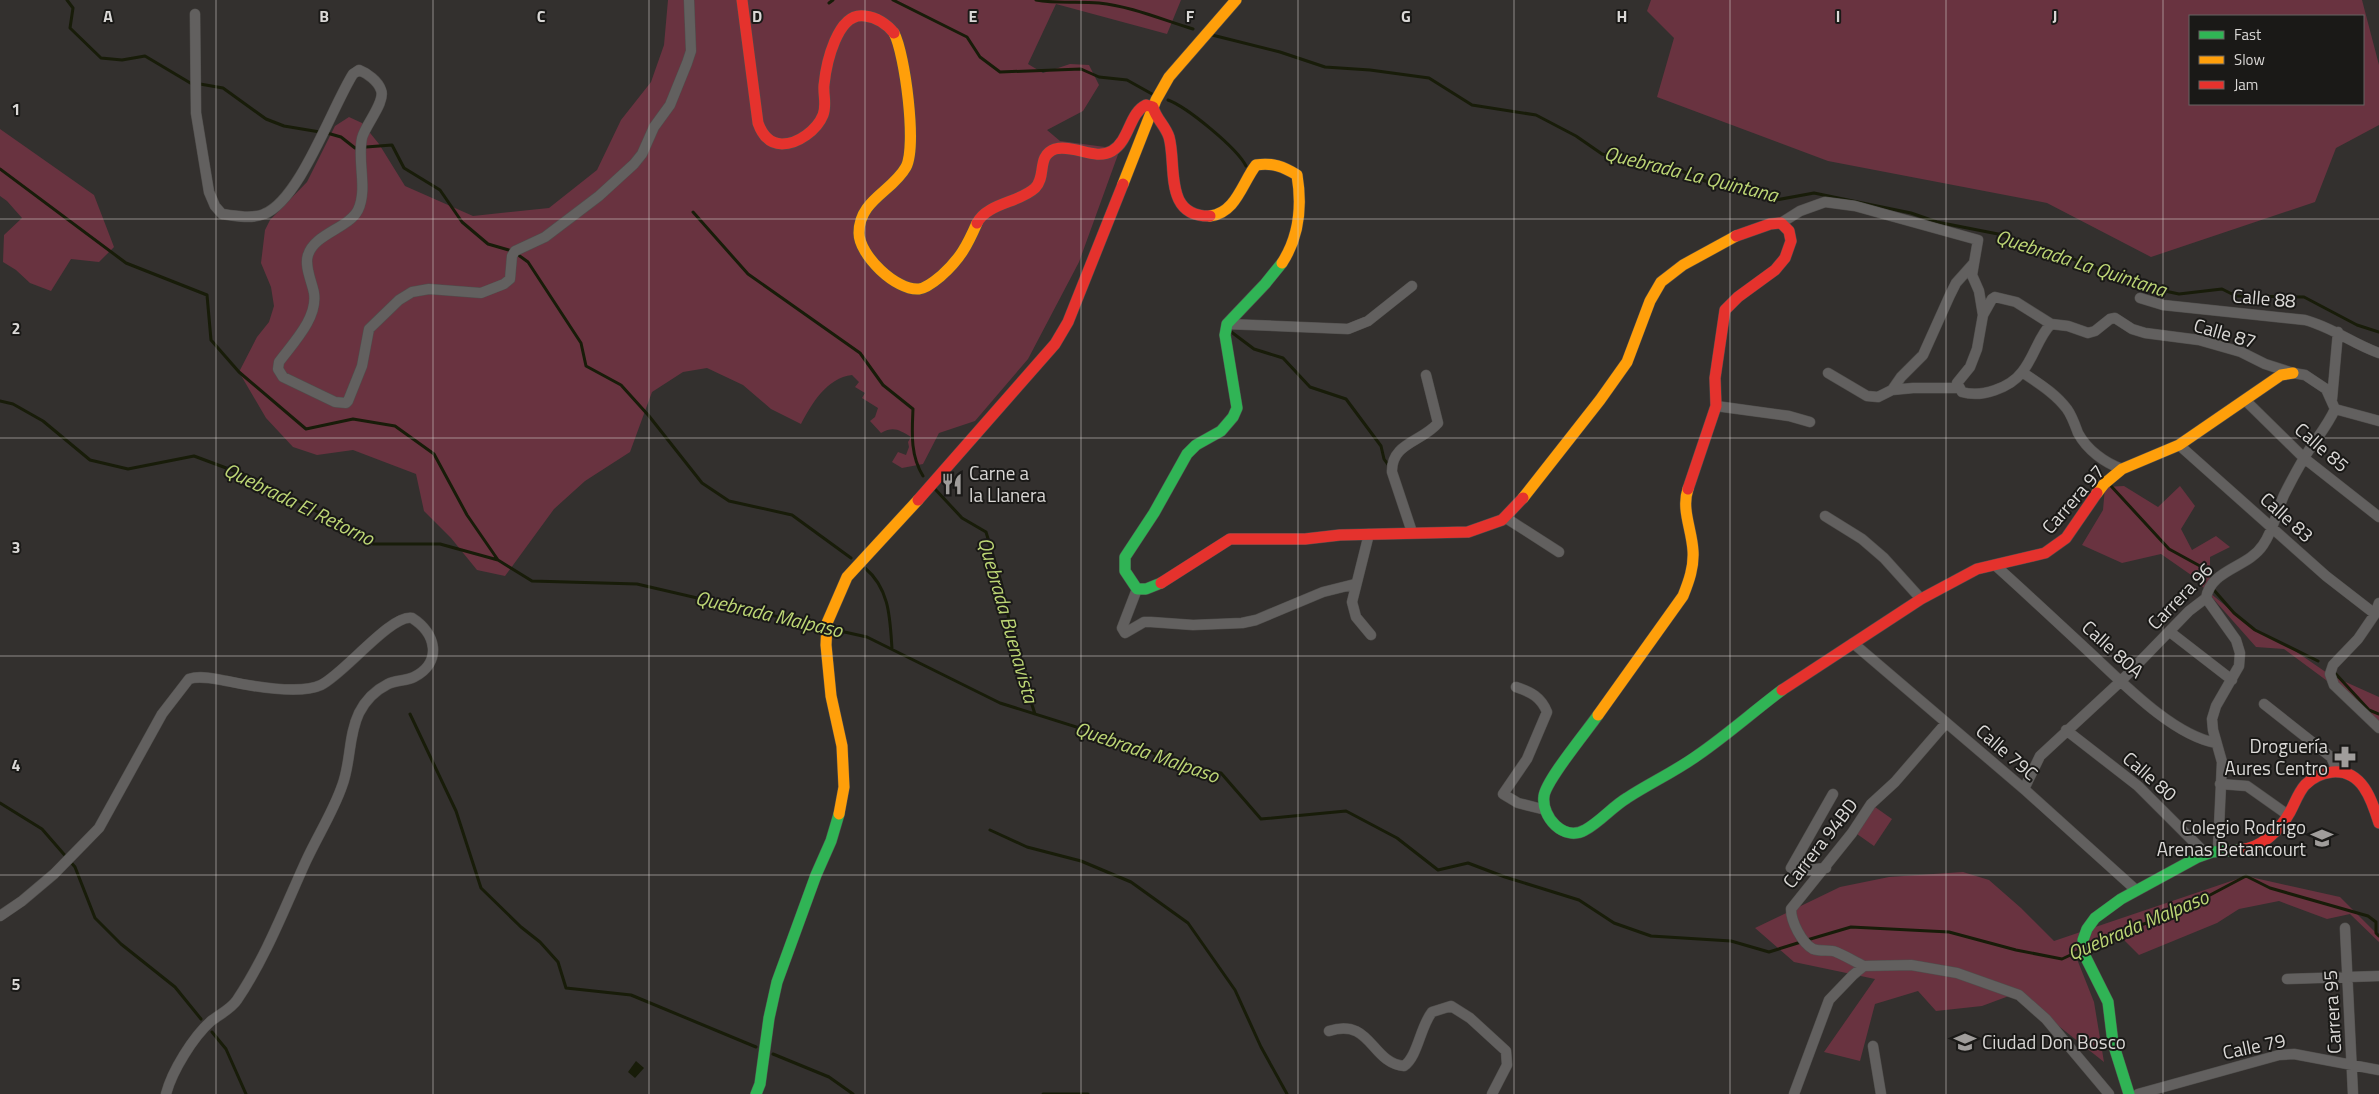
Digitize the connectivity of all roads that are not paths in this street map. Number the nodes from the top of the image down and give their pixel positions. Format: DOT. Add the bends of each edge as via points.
graph roads {
  1 [pos="689,0"];
  2 [pos="742,0"];
  3 [pos="1236,0"];
  4 [pos="195,14"];
  5 [pos="1153,107"];
  6 [pos="1782,223"];
  7 [pos="1974,263"];
  8 [pos="1412,286"];
  9 [pos="2140,298"];
  10 [pos="1983,315"];
  11 [pos="1227,324"];
  12 [pos="2051,324"];
  13 [pos="2338,332"];
  14 [pos="2379,353"];
  15 [pos="2022,372"];
  16 [pos="1828,373"];
  17 [pos="2293,373"];
  18 [pos="1426,375"];
  19 [pos="1958,388"];
  20 [pos="1892,390"];
  21 [pos="2245,400"];
  22 [pos="2334,404"];
  23 [pos="1716,406"];
  24 [pos="2379,421"];
  25 [pos="1810,422"];
  26 [pos="2178,445"];
  27 [pos="2304,458"];
  28 [pos="2122,469"];
  29 [pos="1825,516"];
  30 [pos="2379,517"];
  31 [pos="1506,518"];
  32 [pos="2271,526"];
  33 [pos="1412,532"];
  34 [pos="1369,534"];
  35 [pos="1559,552"];
  36 [pos="1996,566"];
  37 [pos="1356,584"];
  38 [pos="1137,589"];
  39 [pos="2206,598"];
  40 [pos="1921,600"];
  41 [pos="2379,602"];
  42 [pos="2375,614"];
  43 [pos="2170,632"];
  44 [pos="1371,635"];
  45 [pos="1853,643"];
  46 [pos="2232,680"];
  47 [pos="2121,681"];
  48 [pos="1516,687"];
  49 [pos="2264,704"];
  50 [pos="1946,723"];
  51 [pos="2379,728"];
  52 [pos="2066,730"];
  53 [pos="2216,743"];
  54 [pos="2338,772"];
  55 [pos="2220,784"];
  56 [pos="2024,789"];
  57 [pos="1833,794"];
  58 [pos="2379,794"];
  59 [pos="1546,810"];
  60 [pos="2375,810"];
  61 [pos="2288,815"];
  62 [pos="2379,824"];
  63 [pos="2218,849"];
  64 [pos="2205,853"];
  65 [pos="1826,868"];
  66 [pos="2136,890"];
  67 [pos="0,916"];
  68 [pos="2345,928"];
  69 [pos="1864,966"];
  70 [pos="2379,976"];
  71 [pos="2348,977"];
  72 [pos="2287,979"];
  73 [pos="1329,1031"];
  74 [pos="1873,1046"];
  75 [pos="2352,1064"];
  76 [pos="2379,1070"];
  77 [pos="166,1094"];
  78 [pos="756,1094"];
  79 [pos="1492,1094"];
  80 [pos="1794,1094"];
  81 [pos="1881,1094"];
  82 [pos="2109,1094"];
  83 [pos="2130,1094"];
  84 [pos="2138,1094"];
  85 [pos="2353,1094"];
  1 -- 4 [label="street" via="690,51 686,63 670,105 634,164 599,196 545,237 515,251 510,278 504,284 481,293 429,289 412,292 399,300 369,329 362,366 348,402 342,404 283,377 278,369 279,362 313,311 314,295 307,256 330,231 358,210 362,193 362,137 382,99 381,90 366,72 359,70 353,74 298,179 273,209 263,215 222,214 209,192 196,113"];
  2 -- 5 [label="street" via="758,123 767,140 778,144 797,142 823,118 826,104 824,82 840,29 847,21 864,15 879,20 895,35 908,96 908,166 894,183 870,201 863,214 861,243 877,269 912,289 931,283 959,258 971,239 978,218 984,213 1034,188 1044,158 1050,152 1071,147 1106,153 1118,146 1140,108 1146,105"];
  3 -- 5 [label="street" via="1169,77"];
  5 -- 11 [label="street" via="1155,116 1164,121 1169,133 1171,168 1178,201 1190,213 1207,217 1224,211 1256,165 1267,162 1297,175 1300,202 1288,255"];
  5 -- 78 [label="street" via="1068,322 1055,344 846,577 827,628 828,672 842,746 844,787 831,841 777,982"];
  6 -- 7 [label="street" via="1818,203 1855,206 1977,240"];
  6 -- 23 [label="street" via="1789,231 1790,241 1785,258 1775,270 1725,310 1716,378"];
  6 -- 31 [label="street" via="1773,222 1741,234 1688,261 1662,282 1650,301 1627,360 1587,419"];
  7 -- 10 [label="street" via="1972,276 1979,290"];
  7 -- 20 [label="street" via="1956,283 1923,354"];
  8 -- 11 [label="street" via="1368,321 1348,329"];
  9 -- 13 [label="street, Calle 88" via="2172,306 2288,316"];
  10 -- 12 [label="street" via="1996,297 2016,302"];
  10 -- 19 [label="street" via="1977,349 1970,367 1960,378"];
  11 -- 38 [label="street" via="1225,335 1237,408 1221,431 1187,454 1125,557 1125,571"];
  12 -- 15 [label="street"];
  12 -- 17 [label="street, Calle 87" via="2091,332 2115,318 2132,329 2199,340 2241,352"];
  13 -- 14 [label="street, Calle 88"];
  13 -- 22 [label="street, Carrera 96"];
  15 -- 19 [label="street" via="2009,383 1982,394 1970,395"];
  15 -- 28 [label="street" via="2061,401 2079,436 2097,455"];
  16 -- 20 [label="street" via="1866,396 1878,397"];
  17 -- 21 [label="street, Carrera 97" via="2280,375"];
  17 -- 22 [label="street, Calle 87" via="2316,380 2326,389"];
  18 -- 33 [label="street" via="1438,423 1401,448 1392,463 1392,472"];
  19 -- 20 [label="street"];
  21 -- 26 [label="street, Carrera 97"];
  21 -- 27 [label="street, Calle 85"];
  22 -- 24 [label="street"];
  22 -- 27 [label="street, Carrera 96" via="2330,420"];
  23 -- 25 [label="street"];
  23 -- 59 [label="street" via="1686,495 1695,562 1691,580 1683,596 1552,780 1544,796"];
  26 -- 28 [label="street, Carrera 97"];
  26 -- 32 [label="street, Calle 83"];
  27 -- 30 [label="street, Calle 85"];
  27 -- 32 [label="street, Carrera 96"];
  28 -- 36 [label="street, Carrera 97" via="2104,484 2058,545 2045,553"];
  29 -- 40 [label="street" via="1862,539 1884,558"];
  31 -- 33 [label="street" via="1468,532"];
  31 -- 35 [label="street"];
  32 -- 39 [label="street, Carrera 96" via="2264,545 2253,556 2213,581"];
  32 -- 42 [label="street, Calle 83" via="2326,576"];
  33 -- 34 [label="street"];
  34 -- 37 [label="street"];
  34 -- 38 [label="street" via="1305,539 1230,539 1218,543 1163,582 1147,590"];
  36 -- 40 [label="street, Carrera 97" via="1977,569"];
  36 -- 47 [label="street, Calle 80A"];
  37 -- 38 [label="street" via="1323,592 1256,620 1193,625 1144,622 1125,634 1122,628"];
  37 -- 44 [label="street" via="1353,609"];
  39 -- 43 [label="street, Carrera 96"];
  39 -- 46 [label="street" via="2238,646 2239,666"];
  40 -- 45 [label="street, Carrera 97"];
  41 -- 42 [label="street"];
  42 -- 51 [label="street" via="2358,639 2333,665 2330,674 2334,685"];
  43 -- 46 [label="street"];
  43 -- 47 [label="street, Carrera 96"];
  45 -- 50 [label="street, Calle 79C"];
  45 -- 59 [label="street, Carrera 97" via="1796,679 1698,755 1626,799 1584,831 1574,833 1560,829 1551,822"];
  46 -- 53 [label="street" via="2214,712 2212,730"];
  47 -- 52 [label="street, Carrera 96"];
  47 -- 53 [label="street, Calle 80A" via="2172,724 2200,740"];
  48 -- 59 [label="street" via="1538,697 1546,708 1547,716 1527,759 1503,793 1518,803"];
  49 -- 54 [label="street" via="2331,756"];
  50 -- 56 [label="street, Calle 79C"];
  50 -- 65 [label="street, Carrera 94BD" via="1872,804"];
  52 -- 56 [label="street, Carrera 96" via="2040,756"];
  52 -- 64 [label="street, Calle 80" via="2138,786"];
  53 -- 55 [label="street" via="2222,762"];
  54 -- 60 [label="street" via="2357,778 2368,789"];
  54 -- 61 [label="street" via="2324,773 2310,780"];
  55 -- 61 [label="street" via="2247,786"];
  55 -- 63 [label="street"];
  56 -- 66 [label="street, Calle 79C"];
  57 -- 65 [label="street" via="1791,866 1795,871"];
  58 -- 60 [label="street"];
  60 -- 62 [label="street"];
  61 -- 63 [label="street" via="2257,845 2247,849"];
  63 -- 64 [label="street"];
  64 -- 66 [label="street"];
  65 -- 69 [label="street, Carrera 94BD" via="1795,903 1791,915 1802,940 1814,949 1834,951"];
  66 -- 83 [label="street" via="2098,915 2086,928 2082,941 2088,964 2108,1002 2114,1044"];
  67 -- 77 [label="street" via="54,874 99,828 162,714 189,679 215,679 274,688 310,688 330,680 402,618 412,618 429,632 434,646 424,670 413,678 389,684 371,696 359,713 350,741 345,779 334,808 261,959 236,1001 198,1034 170,1080"];
  68 -- 71 [label="street, Carrera 95"];
  69 -- 80 [label="street" via="1828,1000"];
  69 -- 82 [label="street" via="1911,966 1957,973 2019,995 2046,1019"];
  70 -- 71 [label="street"];
  71 -- 72 [label="street"];
  71 -- 75 [label="street, Carrera 95"];
  73 -- 79 [label="street" via="1350,1028 1388,1060 1404,1066 1412,1057 1418,1037 1432,1012 1451,1006 1470,1018 1506,1052 1507,1065"];
  74 -- 81 [label="street"];
  75 -- 76 [label="street, Calle 79"];
  75 -- 84 [label="street, Calle 79" via="2294,1054 2279,1056"];
  75 -- 85 [label="street, Carrera 95"];
}
